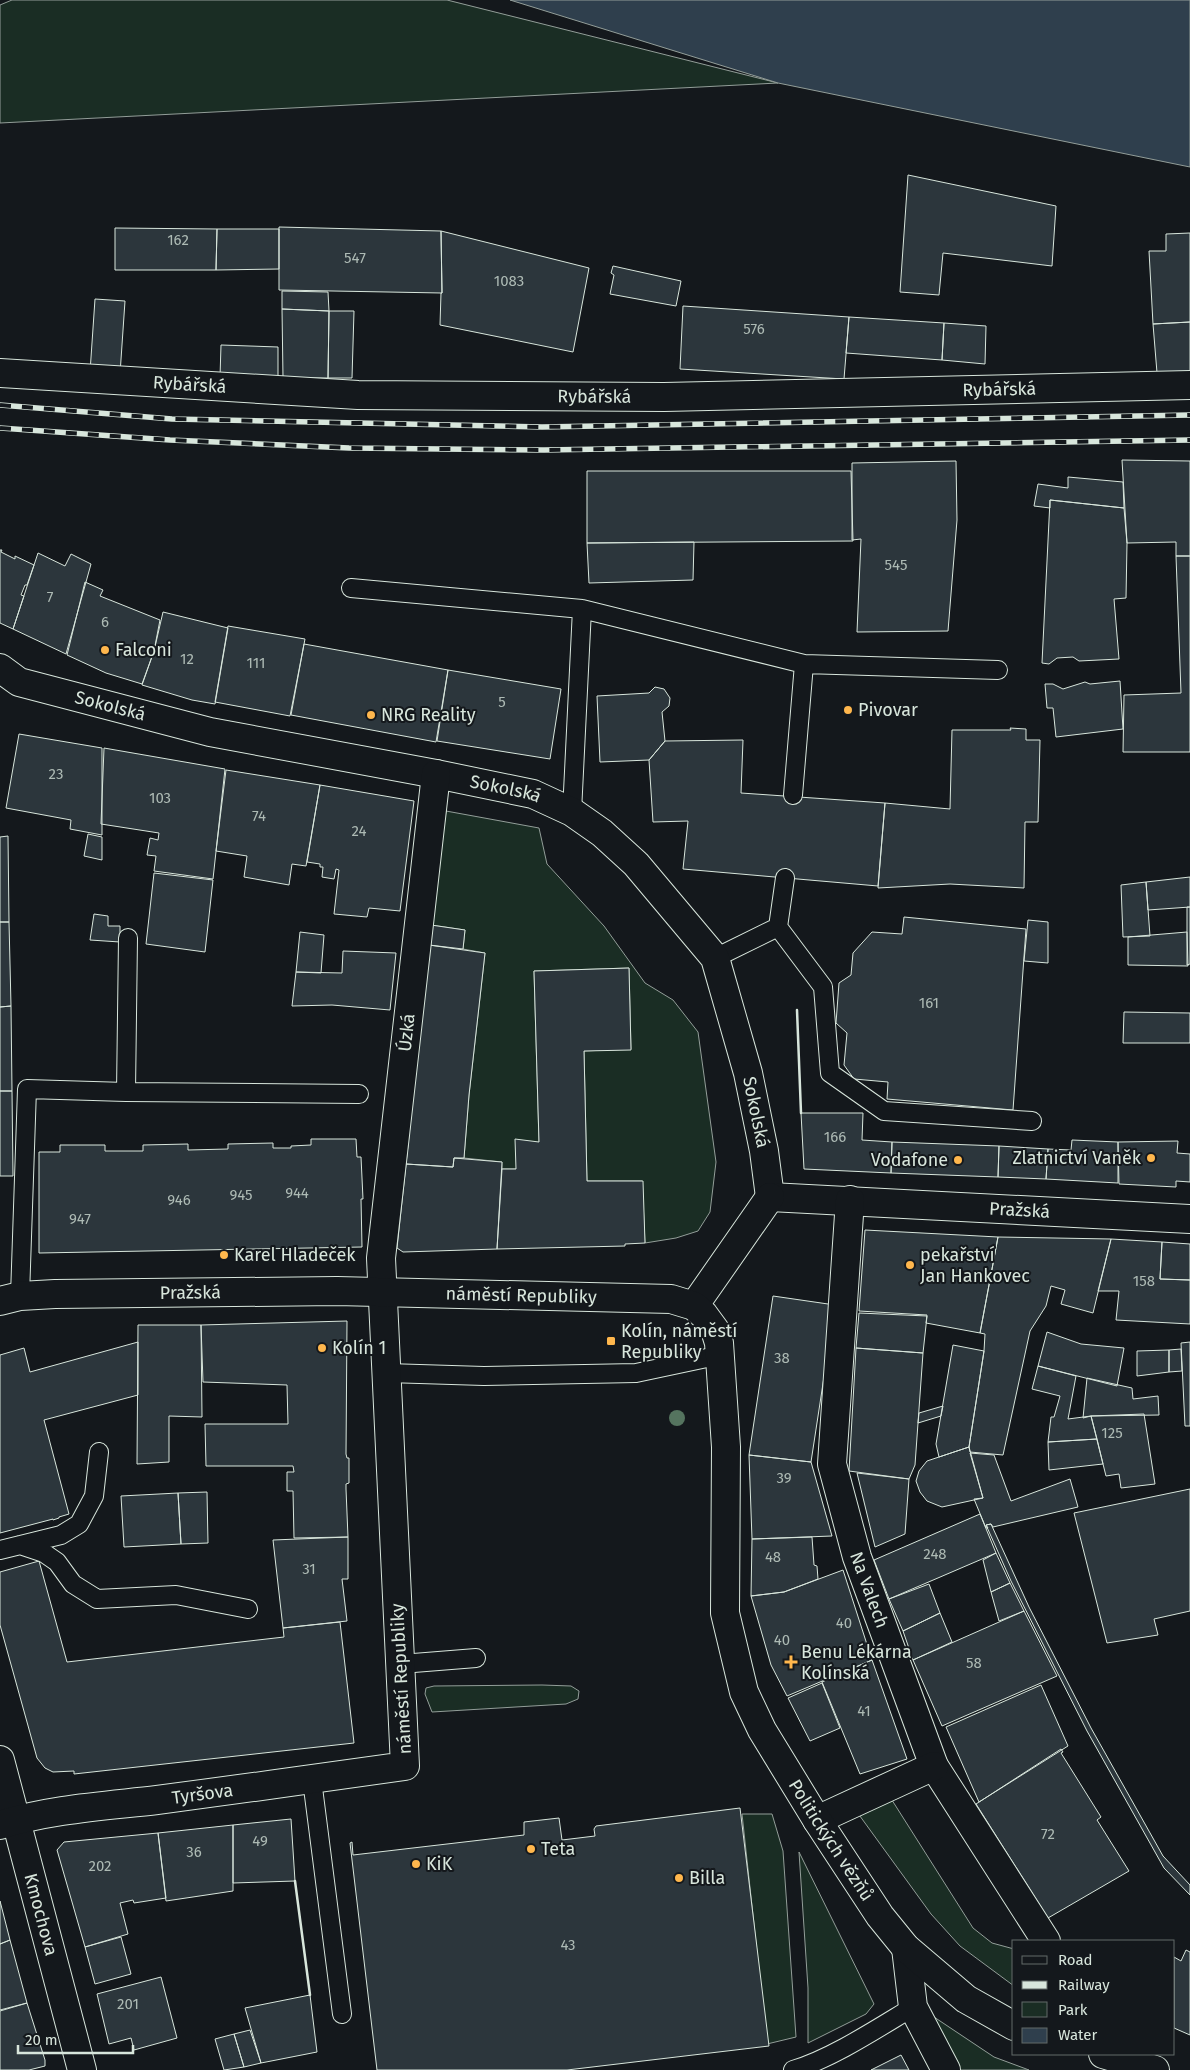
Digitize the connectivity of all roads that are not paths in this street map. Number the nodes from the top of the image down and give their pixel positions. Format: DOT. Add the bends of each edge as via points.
graph roads {
  1 [pos="0,373"];
  2 [pos="1190,385"];
  3 [pos="350,588"];
  4 [pos="582,608"];
  5 [pos="804,664"];
  6 [pos="0,668"];
  7 [pos="998,670"];
  8 [pos="436,774"];
  9 [pos="793,795"];
  10 [pos="572,812"];
  11 [pos="785,878"];
  12 [pos="778,927"];
  13 [pos="128,938"];
  14 [pos="715,958"];
  15 [pos="126,1092"];
  16 [pos="359,1094"];
  17 [pos="1032,1121"];
  18 [pos="770,1197"];
  19 [pos="850,1200"];
  20 [pos="1190,1219"];
  21 [pos="383,1293"];
  22 [pos="10,1298"];
  23 [pos="694,1306"];
  24 [pos="721,1356"];
  25 [pos="387,1373"];
  26 [pos="99,1452"];
  27 [pos="20,1545"];
  28 [pos="0,1550"];
  29 [pos="248,1609"];
  30 [pos="476,1658"];
  31 [pos="401,1664"];
  32 [pos="0,1760"];
  33 [pos="405,1766"];
  34 [pos="934,1766"];
  35 [pos="312,1780"];
  36 [pos="817,1820"];
  37 [pos="8,1823"];
  38 [pos="1045,1940"];
  39 [pos="906,1948"];
  40 [pos="913,2007"];
  41 [pos="342,2014"];
  42 [pos="1012,2025"];
  43 [pos="1113,2061"];
  44 [pos="82,2070"];
  45 [pos="793,2070"];
  46 [pos="946,2070"];
  47 [pos="1155,2070"];
  1 -- 2 [label="street, Rybářská" via="368,396 664,397"];
  3 -- 4 [label="lane"];
  4 -- 5 [label="lane"];
  4 -- 10 [label="lane"];
  5 -- 7 [label="lane"];
  5 -- 9 [label="lane"];
  6 -- 8 [label="street, Sokolská" via="19,682 210,732"];
  8 -- 10 [label="street, Sokolská" via="533,794"];
  8 -- 21 [label="street, Úzká" via="381,1258"];
  10 -- 14 [label="street, Sokolská" via="602,833 636,864"];
  11 -- 12 [label="lane"];
  12 -- 14 [label="lane"];
  12 -- 17 [label="lane" via="824,986 830,1073 884,1111"];
  13 -- 15 [label="lane"];
  14 -- 18 [label="street, Sokolská" via="748,1073"];
  15 -- 16 [label="lane"];
  15 -- 22 [label="lane" via="26,1089"];
  18 -- 19 [label="street, Pražská"];
  18 -- 23 [label="street"];
  19 -- 20 [label="street, Pražská"];
  19 -- 34 [label="street, Na Valech" via="832,1464 857,1557"];
  21 -- 22 [label="street, Pražská" via="55,1294"];
  21 -- 23 [label="street, náměstí Republiky" via="670,1299"];
  21 -- 25 [label="street, náměstí Republiky"];
  23 -- 24 [label="street" via="715,1330"];
  24 -- 25 [label="lane" via="636,1373 484,1376"];
  24 -- 36 [label="street, Politických vězňů" via="726,1447 725,1613 744,1692 762,1730"];
  25 -- 31 [label="street, náměstí Republiky"];
  26 -- 27 [label="lane" via="94,1496 79,1524 61,1535"];
  27 -- 28 [label="lane"];
  27 -- 29 [label="lane" via="44,1553 57,1562 73,1584 97,1599 176,1595"];
  30 -- 31 [label="lane"];
  31 -- 33 [label="street, náměstí Republiky"];
  32 -- 37 [label="street, Kmochova"];
  33 -- 35 [label="street, Tyršova"];
  34 -- 36 [label="street"];
  34 -- 38 [label="street, Na Valech"];
  35 -- 37 [label="street, Tyršova" via="66,1811"];
  35 -- 41 [label="lane"];
  36 -- 39 [label="street, Politických vězňů" via="880,1916"];
  37 -- 44 [label="street, Kmochova"];
  39 -- 40 [label="street"];
  39 -- 42 [label="street, Politických vězňů" via="966,2000"];
  40 -- 45 [label="lane" via="822,2058"];
  40 -- 46 [label="street"];
  43 -- 47 [label="street"];
}
